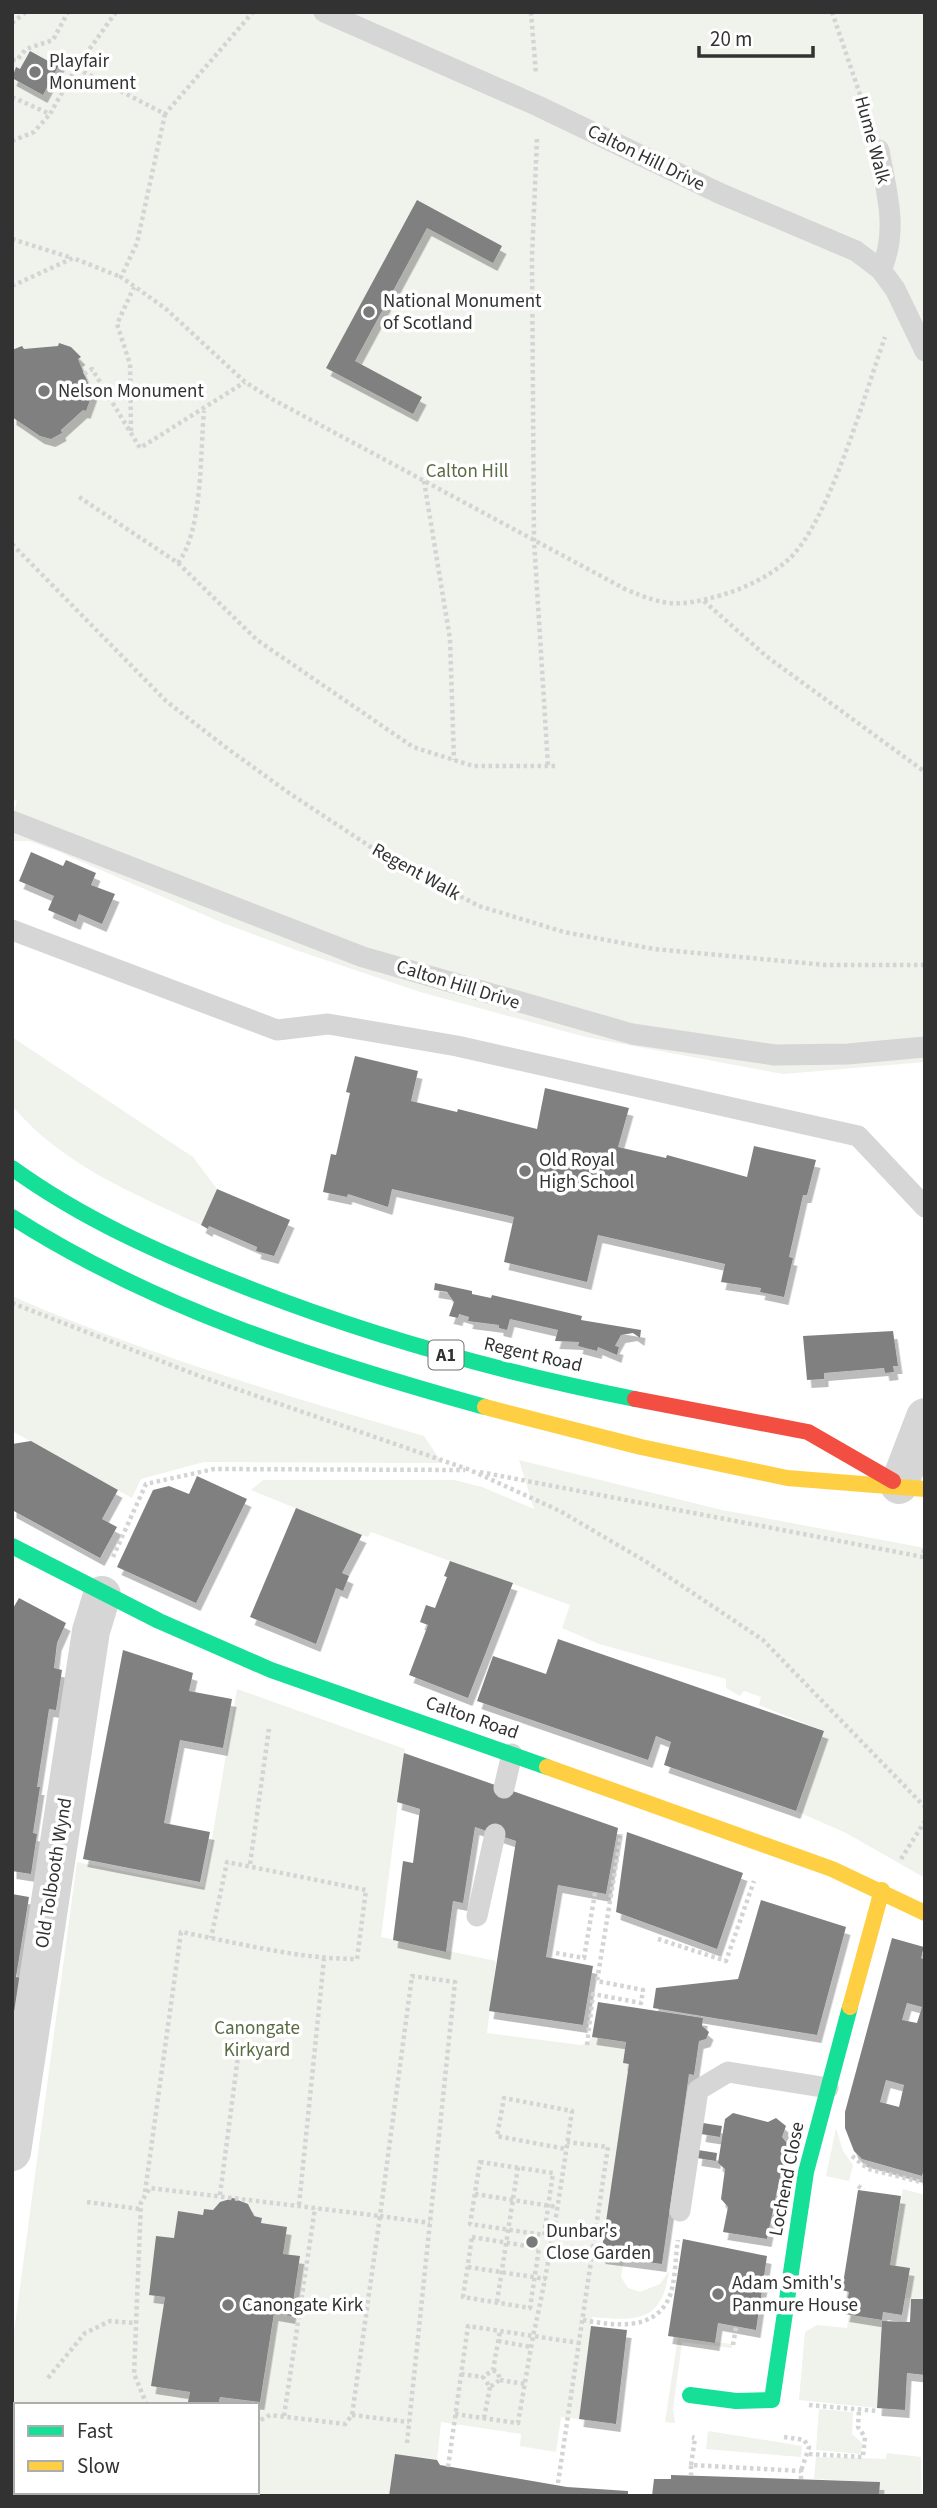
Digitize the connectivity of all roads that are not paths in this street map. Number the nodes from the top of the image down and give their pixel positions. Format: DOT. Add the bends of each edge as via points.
graph roads {
  1 [pos="324,12"];
  2 [pos="879,150"];
  3 [pos="881,270"];
  4 [pos="925,351"];
  5 [pos="12,821"];
  6 [pos="12,930"];
  7 [pos="925,1047"];
  8 [pos="12,1168"];
  9 [pos="925,1208"];
  10 [pos="12,1217"];
  11 [pos="925,1417"];
  12 [pos="912,1487"];
  13 [pos="12,1546"];
  14 [pos="106,1579"];
  15 [pos="512,1754"];
  16 [pos="504,1788"];
  17 [pos="495,1834"];
  18 [pos="882,1890"];
  19 [pos="925,1913"];
  20 [pos="477,1916"];
  21 [pos="828,2088"];
  22 [pos="12,2152"];
  23 [pos="680,2211"];
  24 [pos="690,2395"];
  1 -- 3 [label="lane, Calton Hill Drive" via="856,251"];
  2 -- 3 [label="lane, Hume Walk" via="892,227"];
  3 -- 4 [label="lane, Calton Hill Drive" via="902,301"];
  5 -- 7 [label="lane, Calton Hill Drive" via="363,957 632,1034 775,1055"];
  6 -- 9 [label="lane" via="277,1030 328,1024 457,1046 858,1136"];
  8 -- 12 [label="main road, Regent Road / A1" via="52,1197 167,1256 314,1314 528,1378 808,1432"];
  10 -- 12 [label="main road, A1" via="85,1261 174,1305 328,1362 505,1414 791,1479"];
  11 -- 12 [label="street"];
  13 -- 14 [label="main road, Calton Road"];
  14 -- 15 [label="main road, Calton Road" via="214,1647 311,1686"];
  14 -- 22 [label="street, Old Tolbooth Wynd" via="91,1631 37,1911"];
  15 -- 16 [label="lane"];
  15 -- 18 [label="main road, Calton Road"];
  17 -- 20 [label="lane"];
  18 -- 19 [label="main road, Calton Road"];
  18 -- 21 [label="main road, Lochend Close"];
  21 -- 23 [label="lane" via="728,2072 698,2090"];
  21 -- 24 [label="main road, Lochend Close" via="806,2172 772,2400"];
}
